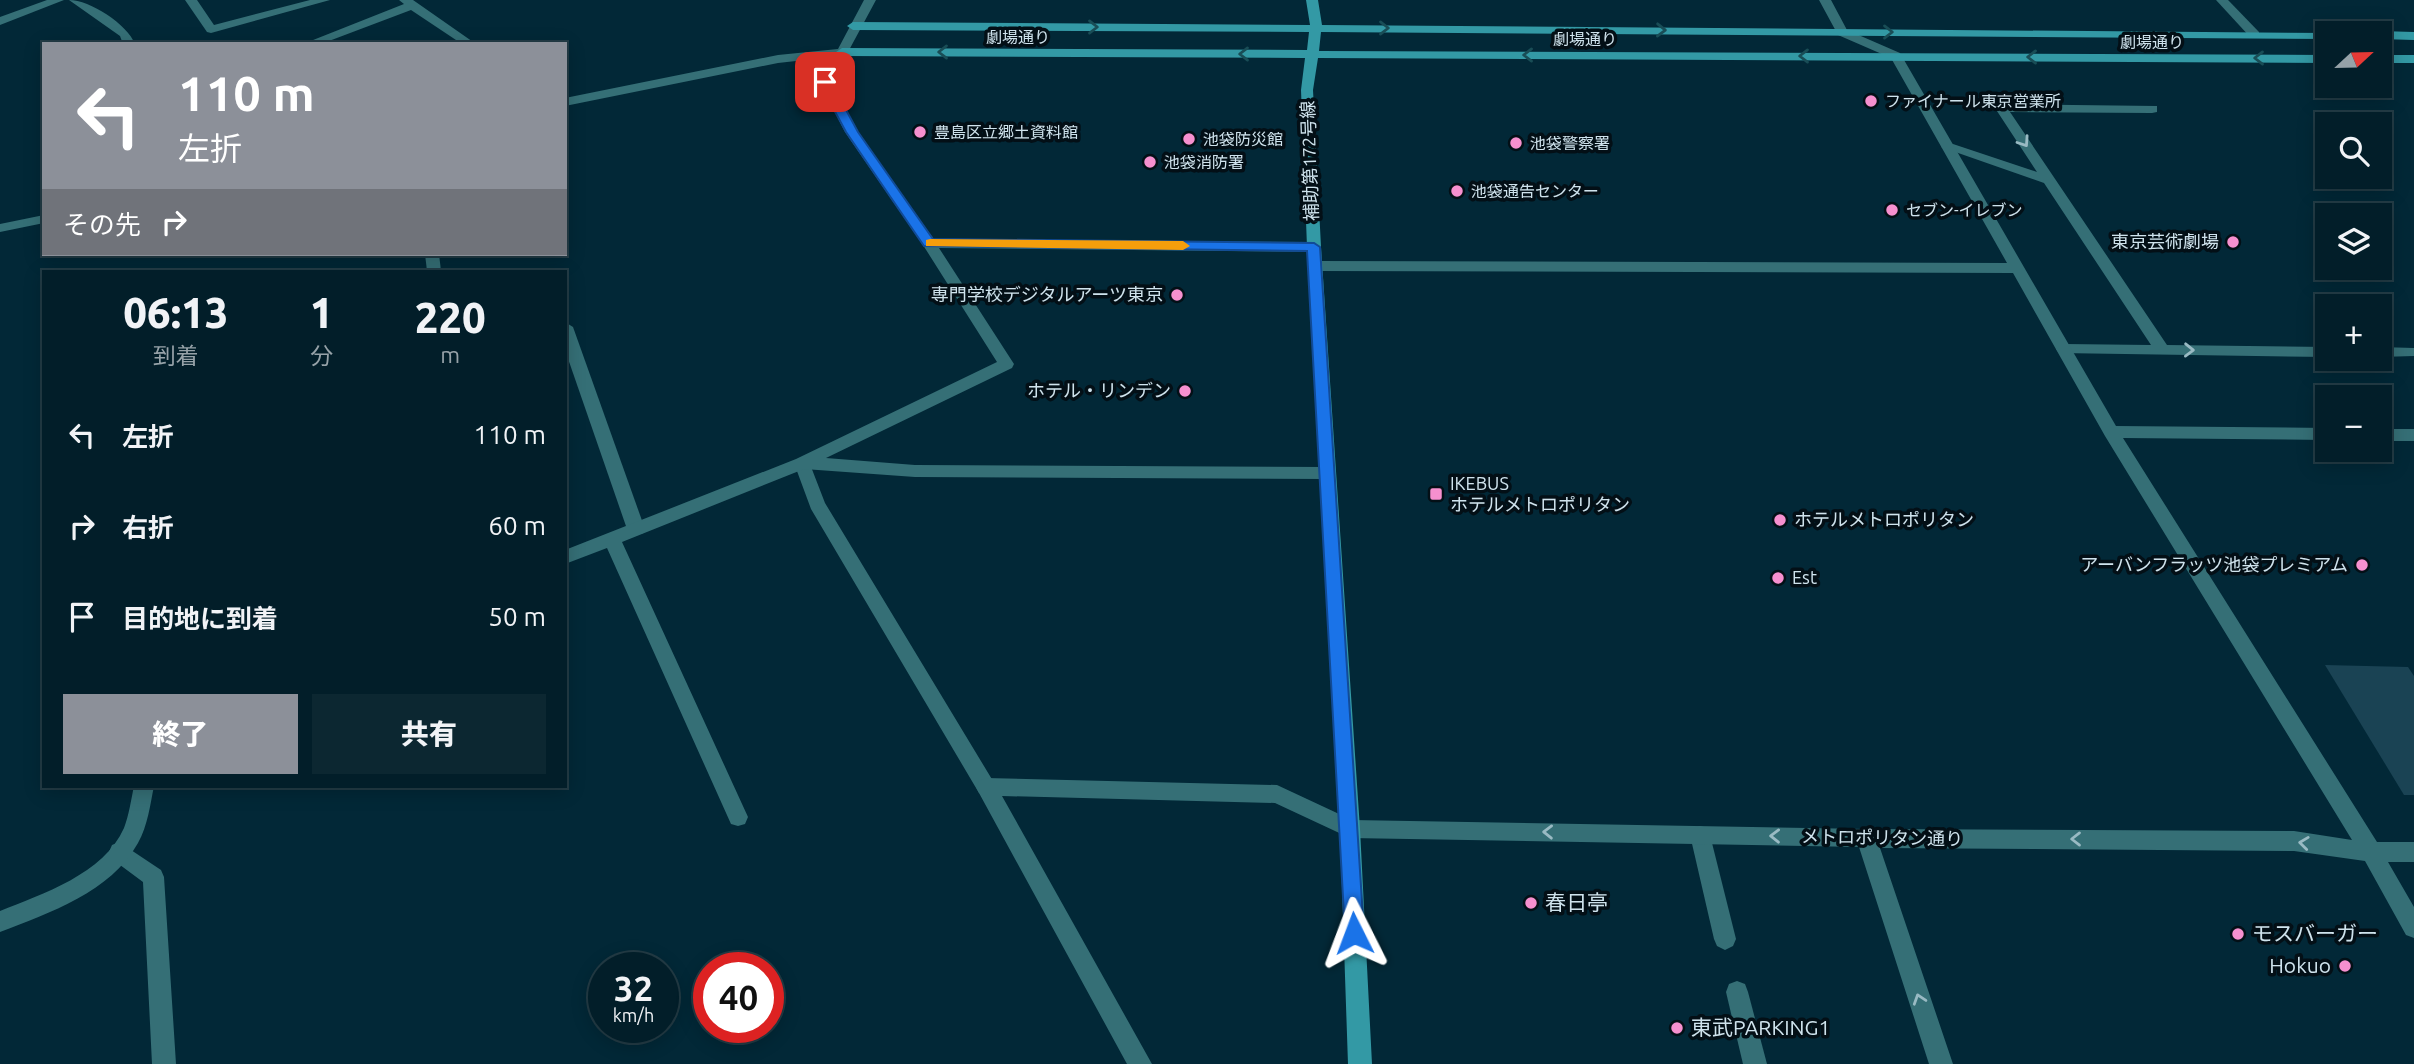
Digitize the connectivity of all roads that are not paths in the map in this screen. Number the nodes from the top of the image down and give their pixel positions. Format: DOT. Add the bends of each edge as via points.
graph roads {
  1 [pos="58,0"];
  2 [pos="75,0"];
  3 [pos="191,0"];
  4 [pos="324,0"];
  5 [pos="870,0"];
  6 [pos="1312,0"];
  7 [pos="1825,0"];
  8 [pos="2222,0"];
  9 [pos="409,3"];
  10 [pos="0,21"];
  11 [pos="853,26"];
  12 [pos="1316,27"];
  13 [pos="1842,32"];
  14 [pos="2255,35"];
  15 [pos="2315,35"];
  16 [pos="2392,36"];
  17 [pos="2414,36"];
  18 [pos="128,42"];
  19 [pos="314,42"];
  20 [pos="467,42"];
  21 [pos="842,52"];
  22 [pos="1312,54"];
  23 [pos="1896,56"];
  24 [pos="2315,59"];
  25 [pos="2392,59"];
  26 [pos="2414,59"];
  27 [pos="567,102"];
  28 [pos="2151,109"];
  29 [pos="1948,147"];
  30 [pos="2049,180"];
  31 [pos="42,219"];
  32 [pos="0,228"];
  33 [pos="929,243"];
  34 [pos="1314,247"];
  35 [pos="1315,266"];
  36 [pos="2017,268"];
  37 [pos="567,333"];
  38 [pos="2064,349"];
  39 [pos="2163,350"];
  40 [pos="2315,352"];
  41 [pos="2392,352"];
  42 [pos="2409,352"];
  43 [pos="2112,432"];
  44 [pos="2315,434"];
  45 [pos="2392,435"];
  46 [pos="2414,435"];
  47 [pos="803,463"];
  48 [pos="1326,473"];
  49 [pos="636,529"];
  50 [pos="612,539"];
  51 [pos="567,556"];
  52 [pos="986,787"];
  53 [pos="143,788"];
  54 [pos="738,817"];
  55 [pos="1350,829"];
  56 [pos="1700,835"];
  57 [pos="1866,838"];
  58 [pos="119,852"];
  59 [pos="2371,852"];
  60 [pos="2414,852"];
  61 [pos="0,922"];
  62 [pos="2414,928"];
  63 [pos="1725,939"];
  64 [pos="1737,992"];
  65 [pos="164,1064"];
  66 [pos="1140,1064"];
  67 [pos="1360,1064"];
  68 [pos="1755,1064"];
  69 [pos="1941,1064"];
  1 -- 10 [label="street"];
  2 -- 18 [label="street" via="125,34"];
  3 -- 4 [label="street" via="211,29"];
  5 -- 11 [label="street"];
  6 -- 12 [label="street, 補助第172号線"];
  7 -- 13 [label="street"];
  8 -- 14 [label="street"];
  9 -- 19 [label="street"];
  9 -- 20 [label="street"];
  11 -- 12 [label="street, 劇場通り, one-way"];
  11 -- 21 [label="street"];
  12 -- 13 [label="street, 劇場通り, one-way"];
  12 -- 22 [label="street, 補助第172号線"];
  13 -- 14 [label="street, 劇場通り, one-way"];
  13 -- 23 [label="street"];
  14 -- 15 [label="street, 劇場通り"];
  16 -- 17 [label="street"];
  22 -- 21 [label="street, 劇場通り, one-way"];
  21 -- 27 [label="street" via="778,59"];
  21 -- 33 [label="street" via="827,71 825,82 852,132"];
  23 -- 22 [label="street, 劇場通り, one-way"];
  22 -- 34 [label="street, 補助第172号線" via="1307,90"];
  24 -- 23 [label="street, 劇場通り, one-way"];
  23 -- 29 [label="street"];
  25 -- 26 [label="street"];
  28 -- 30 [label="street, one-way" via="2001,108"];
  29 -- 30 [label="street"];
  29 -- 36 [label="street"];
  30 -- 39 [label="street"];
  31 -- 32 [label="street"];
  33 -- 34 [label="street"];
  33 -- 47 [label="street" via="1006,365"];
  34 -- 35 [label="street, 補助第172号線"];
  35 -- 36 [label="street"];
  35 -- 48 [label="street, 補助第172号線"];
  36 -- 38 [label="street"];
  37 -- 49 [label="street"];
  38 -- 39 [label="street"];
  38 -- 43 [label="street"];
  39 -- 40 [label="street, one-way"];
  41 -- 42 [label="street"];
  43 -- 44 [label="street"];
  43 -- 59 [label="street"];
  45 -- 46 [label="street"];
  47 -- 48 [label="street" via="915,471"];
  47 -- 49 [label="street"];
  47 -- 52 [label="street" via="817,504"];
  48 -- 55 [label="street, 補助第172号線"];
  49 -- 50 [label="street"];
  50 -- 51 [label="street"];
  50 -- 54 [label="street"];
  52 -- 55 [label="street" via="1277,794"];
  52 -- 66 [label="street"];
  53 -- 58 [label="street" via="131,837"];
  56 -- 55 [label="street, メトロポリタン通り, one-way"];
  55 -- 67 [label="street, 補助第172号線"];
  57 -- 56 [label="street, メトロポリタン通り, one-way"];
  56 -- 63 [label="street"];
  59 -- 57 [label="street, メトロポリタン通り, one-way" via="2294,841"];
  69 -- 57 [label="street, one-way"];
  58 -- 61 [label="street" via="111,863 68,893"];
  58 -- 65 [label="street" via="153,877"];
  59 -- 60 [label="street, メトロポリタン通り"];
  59 -- 62 [label="street"];
  64 -- 68 [label="street"];
}
